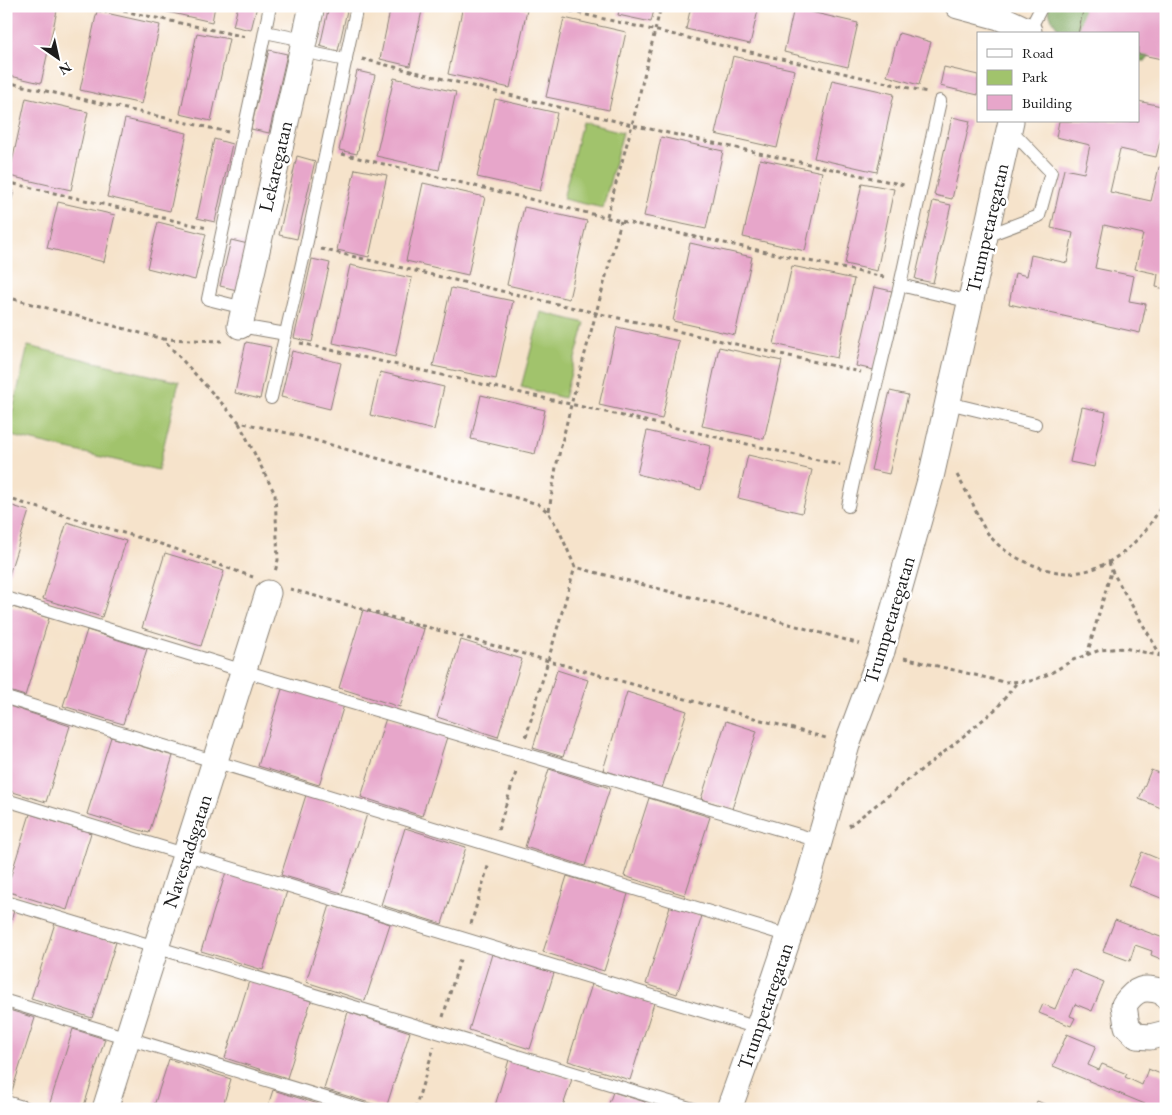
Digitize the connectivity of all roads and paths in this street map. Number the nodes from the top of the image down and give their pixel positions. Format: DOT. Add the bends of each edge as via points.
graph roads {
  1 [pos="100,6"];
  2 [pos="270,6"];
  3 [pos="312,6"];
  4 [pos="357,6"];
  5 [pos="548,6"];
  6 [pos="661,6"];
  7 [pos="958,6"];
  8 [pos="1042,6"];
  9 [pos="654,31"];
  10 [pos="1029,32"];
  11 [pos="264,36"];
  12 [pos="303,46"];
  13 [pos="346,58"];
  14 [pos="6,82"];
  15 [pos="940,100"];
  16 [pos="632,125"];
  17 [pos="1011,125"];
  18 [pos="243,135"];
  19 [pos="327,151"];
  20 [pos="6,182"];
  21 [pos="921,189"];
  22 [pos="607,217"];
  23 [pos="621,221"];
  24 [pos="222,231"];
  25 [pos="986,236"];
  26 [pos="306,246"];
  27 [pos="901,283"];
  28 [pos="6,297"];
  29 [pos="971,302"];
  30 [pos="596,313"];
  31 [pos="242,317"];
  32 [pos="286,337"];
  33 [pos="163,339"];
  34 [pos="878,376"];
  35 [pos="271,398"];
  36 [pos="948,403"];
  37 [pos="571,405"];
  38 [pos="239,422"];
  39 [pos="1035,424"];
  40 [pos="935,458"];
  41 [pos="856,469"];
  42 [pos="1166,496"];
  43 [pos="6,498"];
  44 [pos="848,506"];
  45 [pos="548,512"];
  46 [pos="1109,562"];
  47 [pos="1112,571"];
  48 [pos="270,588"];
  49 [pos="6,598"];
  50 [pos="882,651"];
  51 [pos="1087,655"];
  52 [pos="1161,656"];
  53 [pos="1166,657"];
  54 [pos="244,671"];
  55 [pos="1018,681"];
  56 [pos="6,698"];
  57 [pos="848,744"];
  58 [pos="216,762"];
  59 [pos="6,800"];
  60 [pos="848,827"];
  61 [pos="819,841"];
  62 [pos="185,855"];
  63 [pos="6,902"];
  64 [pos="789,936"];
  65 [pos="156,948"];
  66 [pos="1166,996"];
  67 [pos="6,1001"];
  68 [pos="758,1028"];
  69 [pos="1166,1033"];
  70 [pos="127,1037"];
  71 [pos="6,1102"];
  72 [pos="30,1109"];
  73 [pos="105,1109"];
  74 [pos="362,1109"];
  75 [pos="693,1109"];
  76 [pos="729,1109"];
  1 -- 11 [label="path"];
  2 -- 11 [label="lane"];
  3 -- 12 [label="street, Lekaregatan"];
  4 -- 13 [label="lane"];
  5 -- 9 [label="path"];
  6 -- 9 [label="path"];
  7 -- 10 [label="street" via="999,17"];
  8 -- 10 [label="lane"];
  9 -- 15 [label="path" via="928,93"];
  9 -- 16 [label="path"];
  11 -- 12 [label="lane"];
  11 -- 18 [label="lane"];
  12 -- 13 [label="lane"];
  12 -- 31 [label="street, Lekaregatan"];
  13 -- 16 [label="path"];
  13 -- 19 [label="lane"];
  14 -- 18 [label="path"];
  15 -- 21 [label="lane"];
  16 -- 21 [label="path"];
  16 -- 22 [label="path"];
  17 -- 25 [label="street, Trumpetaregatan"];
  17 -- 25 [label="lane" via="1051,172 1040,216"];
  18 -- 24 [label="lane"];
  19 -- 22 [label="path"];
  19 -- 26 [label="lane"];
  20 -- 24 [label="path"];
  21 -- 27 [label="lane"];
  22 -- 23 [label="path"];
  23 -- 27 [label="path"];
  23 -- 30 [label="path"];
  24 -- 31 [label="lane" via="208,298"];
  25 -- 29 [label="street, Trumpetaregatan"];
  26 -- 30 [label="path"];
  26 -- 32 [label="lane"];
  27 -- 29 [label="lane"];
  27 -- 34 [label="lane"];
  28 -- 33 [label="path"];
  29 -- 36 [label="street, Trumpetaregatan"];
  30 -- 34 [label="path"];
  30 -- 37 [label="path"];
  31 -- 32 [label="lane"];
  31 -- 33 [label="path" via="230,341"];
  32 -- 35 [label="lane"];
  32 -- 37 [label="path"];
  33 -- 38 [label="path"];
  34 -- 41 [label="lane"];
  36 -- 39 [label="lane"];
  36 -- 40 [label="street, Trumpetaregatan"];
  37 -- 41 [label="path"];
  37 -- 45 [label="path"];
  38 -- 45 [label="path" via="296,435 538,504"];
  38 -- 48 [label="path" via="275,494 278,560"];
  40 -- 46 [label="path" via="950,462 982,524 1005,551 1024,562 1066,573"];
  40 -- 50 [label="street, Trumpetaregatan, bridge"];
  41 -- 44 [label="lane"];
  42 -- 46 [label="path" via="1148,528 1129,548"];
  43 -- 48 [label="path" via="164,545"];
  45 -- 50 [label="path" via="575,567"];
  46 -- 47 [label="path"];
  47 -- 51 [label="path"];
  47 -- 52 [label="path"];
  48 -- 54 [label="street, Navestadsgatan"];
  48 -- 57 [label="path"];
  49 -- 54 [label="lane"];
  50 -- 55 [label="path" via="1004,682"];
  50 -- 57 [label="street, Trumpetaregatan"];
  51 -- 52 [label="path" via="1124,648"];
  51 -- 55 [label="path" via="1031,681"];
  52 -- 53 [label="path"];
  54 -- 58 [label="street, Navestadsgatan"];
  54 -- 61 [label="lane"];
  55 -- 60 [label="path" via="997,708"];
  56 -- 58 [label="lane"];
  57 -- 61 [label="street, Trumpetaregatan"];
  58 -- 62 [label="street, Navestadsgatan"];
  58 -- 64 [label="lane"];
  59 -- 62 [label="lane"];
  61 -- 64 [label="street, Trumpetaregatan"];
  62 -- 65 [label="street, Navestadsgatan"];
  62 -- 68 [label="lane"];
  63 -- 65 [label="lane"];
  64 -- 68 [label="street, Trumpetaregatan"];
  65 -- 70 [label="street, Navestadsgatan"];
  65 -- 75 [label="lane"];
  66 -- 69 [label="street" via="1151,988 1140,990 1131,995 1124,1005 1127,1026 1137,1036"];
  67 -- 70 [label="lane"];
  68 -- 76 [label="street, Trumpetaregatan"];
  70 -- 73 [label="street, Navestadsgatan"];
  70 -- 74 [label="lane"];
  71 -- 72 [label="lane"];
}
